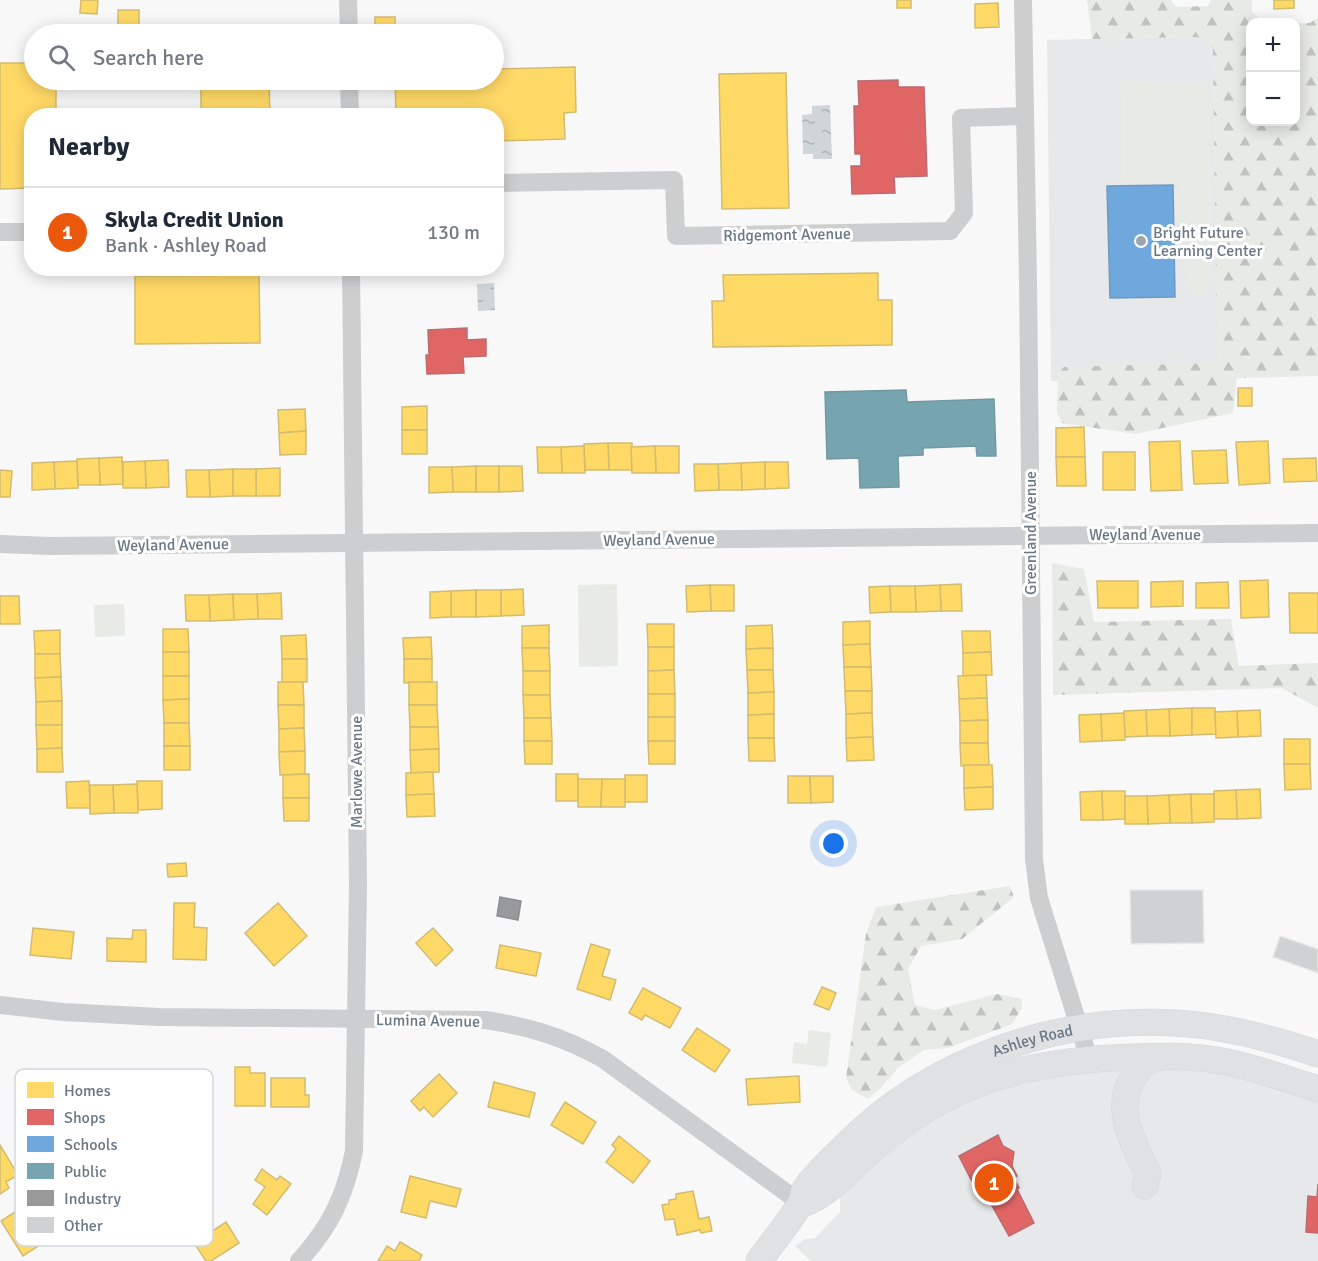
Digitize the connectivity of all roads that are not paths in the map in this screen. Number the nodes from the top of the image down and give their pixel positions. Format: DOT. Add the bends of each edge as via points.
graph roads {
  1 [pos="348,0"];
  2 [pos="1023,0"];
  3 [pos="349,24"];
  4 [pos="349,90"];
  5 [pos="350,108"];
  6 [pos="1025,116"];
  7 [pos="504,183"];
  8 [pos="0,218"];
  9 [pos="24,231"];
  10 [pos="0,232"];
  11 [pos="24,232"];
  12 [pos="351,276"];
  13 [pos="1318,532"];
  14 [pos="1030,535"];
  15 [pos="354,542"];
  16 [pos="0,544"];
  17 [pos="0,1005"];
  18 [pos="357,1019"];
  19 [pos="1079,1029"];
  20 [pos="1318,1054"];
  21 [pos="1166,1056"];
  22 [pos="1089,1059"];
  23 [pos="1318,1089"];
  24 [pos="1145,1186"];
  25 [pos="802,1204"];
  26 [pos="299,1261"];
  27 [pos="759,1261"];
  1 -- 3 [label="street"];
  2 -- 6 [label="street, Greenland Avenue"];
  4 -- 5 [label="street"];
  6 -- 7 [label="street, Ridgemont Avenue" via="960,118 964,213 950,231 676,237 674,180"];
  6 -- 14 [label="street, Greenland Avenue"];
  8 -- 9 [label="street"];
  10 -- 11 [label="street"];
  12 -- 15 [label="street, Marlowe Avenue"];
  13 -- 14 [label="street, Weyland Avenue"];
  14 -- 15 [label="street, Weyland Avenue"];
  14 -- 19 [label="street, Greenland Avenue" via="1034,859 1040,898"];
  15 -- 16 [label="street, Weyland Avenue"];
  15 -- 18 [label="street, Marlowe Avenue"];
  17 -- 18 [label="street, Lumina Avenue" via="111,1015"];
  18 -- 25 [label="street, Lumina Avenue" via="486,1020 541,1030 578,1045 603,1059"];
  18 -- 26 [label="street, Marlowe Avenue" via="354,1151 348,1181 318,1241"];
  19 -- 20 [label="street, Ashley Road" via="1133,1023 1192,1024 1256,1035"];
  19 -- 22 [label="street, Greenland Avenue"];
  19 -- 25 [label="street, Ashley Road" via="1006,1047 910,1092 844,1146 805,1188"];
  21 -- 22 [label="street, Ashley Road"];
  21 -- 23 [label="street, Ashley Road" via="1222,1061"];
  21 -- 24 [label="street" via="1141,1066 1125,1097 1130,1136 1148,1174"];
  22 -- 25 [label="street, Ashley Road" via="1019,1070 948,1097 909,1121 824,1192"];
  25 -- 27 [label="street, Ashley Road"];
}
